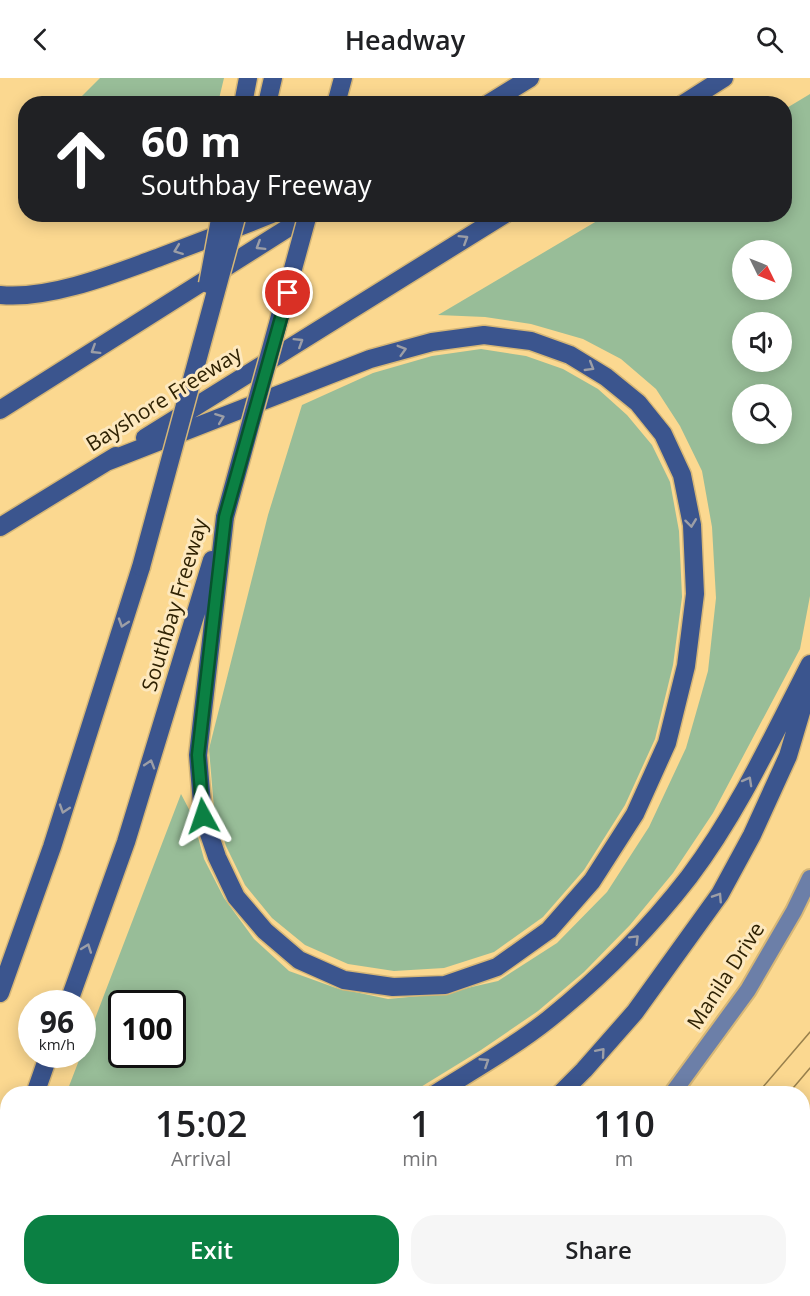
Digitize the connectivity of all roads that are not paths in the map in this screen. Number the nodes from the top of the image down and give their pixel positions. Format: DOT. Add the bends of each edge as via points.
graph roads {
  1 [pos="248,78"];
  2 [pos="273,78"];
  3 [pos="343,78"];
  4 [pos="530,78"];
  5 [pos="724,78"];
  6 [pos="245,96"];
  7 [pos="269,96"];
  8 [pos="338,96"];
  9 [pos="501,96"];
  10 [pos="696,96"];
  11 [pos="219,222"];
  12 [pos="235,222"];
  13 [pos="251,222"];
  14 [pos="296,222"];
  15 [pos="307,222"];
  16 [pos="491,222"];
  17 [pos="0,295"];
  18 [pos="0,410"];
  19 [pos="179,433"];
  20 [pos="106,462"];
  21 [pos="225,517"];
  22 [pos="0,527"];
  23 [pos="810,664"];
  24 [pos="810,681"];
  25 [pos="810,878"];
  26 [pos="73,990"];
  27 [pos="0,993"];
  28 [pos="44,1068"];
  29 [pos="38,1086"];
  30 [pos="447,1086"];
  31 [pos="568,1086"];
  32 [pos="678,1086"];
  1 -- 6 [label="highway"];
  2 -- 7 [label="highway"];
  3 -- 8 [label="highway"];
  4 -- 9 [label="highway"];
  5 -- 10 [label="highway"];
  11 -- 19 [label="highway, bridge"];
  12 -- 19 [label="highway, Southbay Freeway, bridge"];
  13 -- 17 [label="highway, one-way" via="73,286 15,297"];
  14 -- 18 [label="highway, one-way"];
  15 -- 21 [label="highway, Southbay Freeway, bridge"];
  20 -- 16 [label="highway, Bayshore Freeway, one-way"];
  19 -- 27 [label="highway, Southbay Freeway, one-way, bridge" via="52,847"];
  20 -- 21 [label="highway, one-way" via="370,359 432,342 484,335 531,341 570,355 606,376 638,403 663,434 682,475 692,525 695,594 686,666 667,743 635,814 592,881 549,930 497,967 445,985 393,987 344,980 299,960 265,931 236,897 203,816 198,755"];
  20 -- 22 [label="highway, Bayshore Freeway"];
  26 -- 21 [label="highway, Southbay Freeway, one-way" via="126,842"];
  30 -- 23 [label="highway, one-way" via="548,1020 645,930 689,876 731,812"];
  31 -- 24 [label="highway, one-way" via="635,1012 720,894 788,756"];
  25 -- 32 [label="main road, Manila Drive" via="748,990"];
  28 -- 29 [label="highway"];
}
